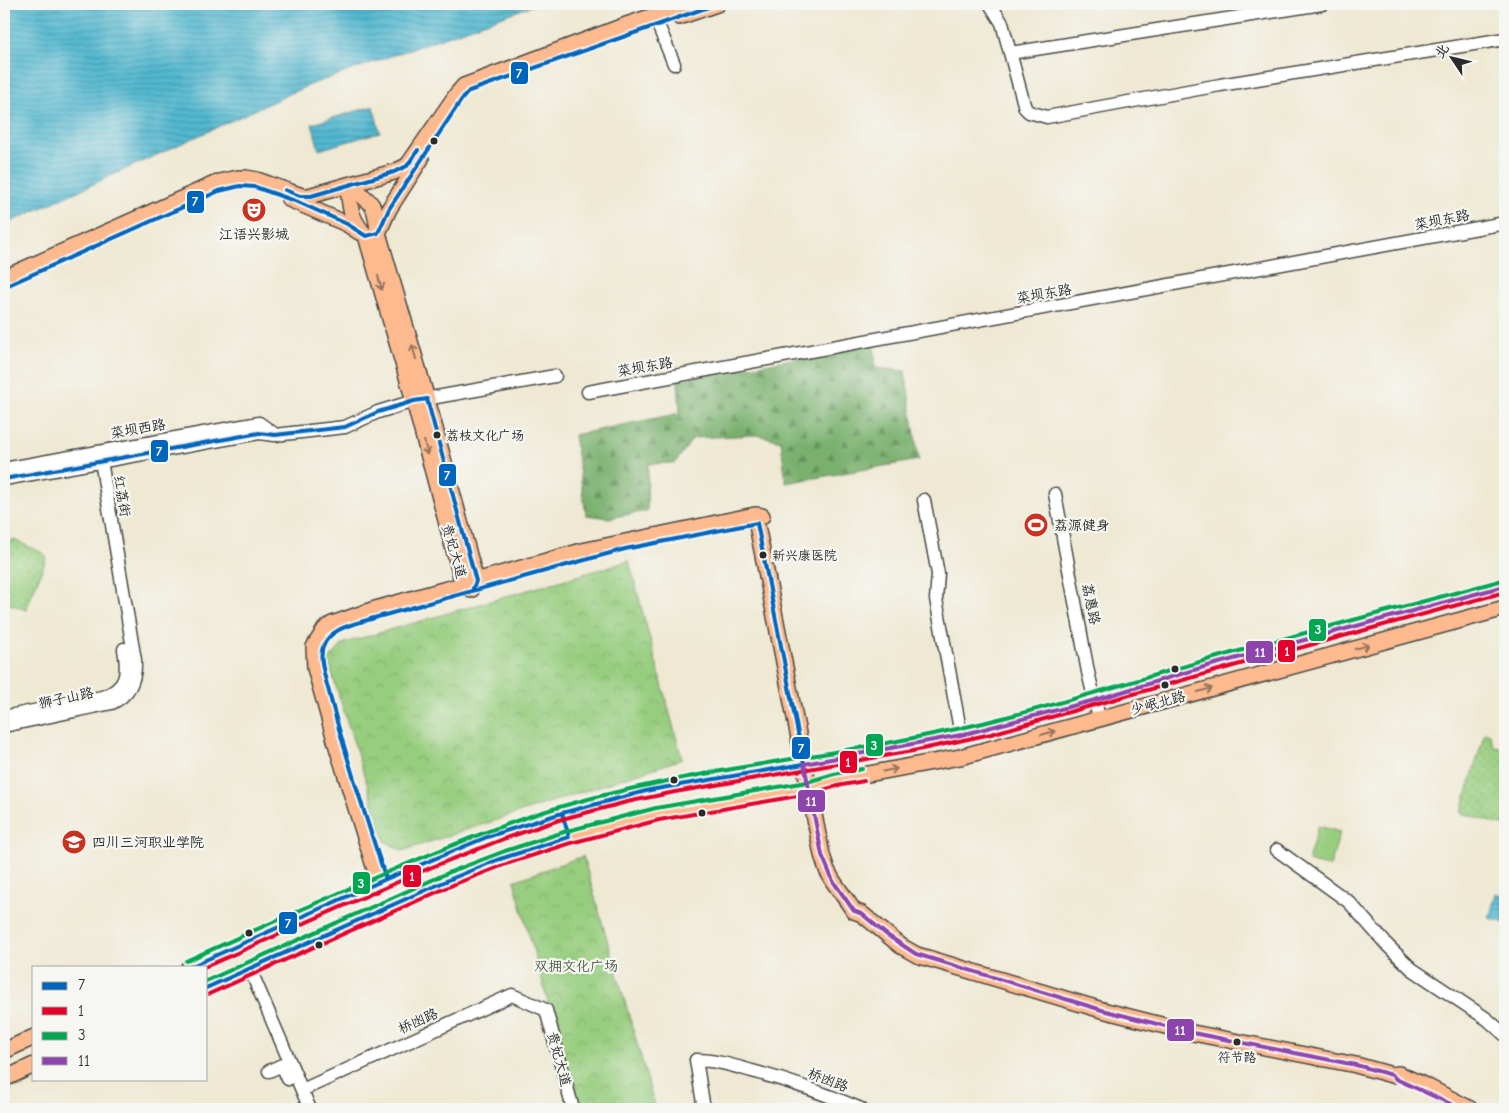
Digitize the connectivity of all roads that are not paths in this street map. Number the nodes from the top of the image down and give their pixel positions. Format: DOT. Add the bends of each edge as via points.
graph roads {
  1 [pos="689,4"];
  2 [pos="717,4"];
  3 [pos="990,4"];
  4 [pos="1322,4"];
  5 [pos="656,20"];
  6 [pos="1505,39"];
  7 [pos="1010,53"];
  8 [pos="674,64"];
  9 [pos="348,186"];
  10 [pos="1505,223"];
  11 [pos="372,234"];
  12 [pos="4,278"];
  13 [pos="4,287"];
  14 [pos="555,376"];
  15 [pos="588,392"];
  16 [pos="421,400"];
  17 [pos="97,458"];
  18 [pos="4,469"];
  19 [pos="4,479"];
  20 [pos="1055,494"];
  21 [pos="924,500"];
  22 [pos="470,585"];
  23 [pos="1505,586"];
  24 [pos="1505,608"];
  25 [pos="126,687"];
  26 [pos="1096,700"];
  27 [pos="4,717"];
  28 [pos="1099,718"];
  29 [pos="4,726"];
  30 [pos="960,735"];
  31 [pos="808,763"];
  32 [pos="767,769"];
  33 [pos="813,788"];
  34 [pos="770,795"];
  35 [pos="582,807"];
  36 [pos="562,813"];
  37 [pos="590,831"];
  38 [pos="569,837"];
  39 [pos="1277,850"];
  40 [pos="382,881"];
  41 [pos="192,966"];
  42 [pos="250,969"];
  43 [pos="208,987"];
  44 [pos="546,1010"];
  45 [pos="1505,1035"];
  46 [pos="32,1038"];
  47 [pos="4,1051"];
  48 [pos="32,1066"];
  49 [pos="270,1071"];
  50 [pos="1392,1075"];
  51 [pos="4,1079"];
  52 [pos="302,1090"];
  53 [pos="1457,1108"];
  54 [pos="301,1109"];
  55 [pos="310,1109"];
  56 [pos="573,1109"];
  57 [pos="704,1109"];
  58 [pos="861,1109"];
  59 [pos="1470,1109"];
  1 -- 5 [label="main road"];
  2 -- 5 [label="main road"];
  3 -- 7 [label="street" via="1002,23"];
  4 -- 7 [label="street"];
  5 -- 8 [label="street"];
  5 -- 9 [label="main road" via="464,86 407,166"];
  5 -- 11 [label="main road" via="469,92"];
  6 -- 7 [label="street" via="1047,116 1025,108"];
  9 -- 11 [label="main road" via="350,214 357,226"];
  9 -- 11 [label="main road" via="374,207"];
  9 -- 12 [label="main road" via="305,196 257,180 230,179"];
  10 -- 15 [label="street, 菜坝东路"];
  11 -- 13 [label="main road" via="298,202 255,187 240,186 219,191"];
  11 -- 16 [label="main road, 贵妃大道"];
  14 -- 16 [label="street"];
  16 -- 17 [label="street, 菜坝西路" via="378,412 346,427 274,435 259,423"];
  16 -- 22 [label="main road, 贵妃大道"];
  17 -- 18 [label="street, 菜坝西路"];
  17 -- 19 [label="street, 菜坝西路"];
  17 -- 25 [label="street, 红荔街" via="135,660 134,678"];
  20 -- 26 [label="street, 荔惠路"];
  21 -- 30 [label="street" via="938,574 936,599"];
  22 -- 31 [label="main road" via="758,518"];
  22 -- 40 [label="main road" via="332,624 320,634 314,647 315,668 337,747"];
  23 -- 26 [label="main road, 少岷北路" via="1204,667"];
  28 -- 24 [label="main road, 少岷北路, one-way"];
  25 -- 27 [label="street, 狮子山路" via="102,697"];
  25 -- 29 [label="street, 狮子山路" via="120,699 112,703"];
  26 -- 28 [label="street, 荔惠路"];
  26 -- 30 [label="main road, 少岷北路"];
  33 -- 28 [label="main road, 少岷北路, one-way" via="836,780 960,757"];
  30 -- 31 [label="main road, 少岷北路"];
  31 -- 32 [label="main road, 少岷北路"];
  31 -- 33 [label="main road"];
  32 -- 34 [label="main road"];
  32 -- 35 [label="main road, 少岷北路" via="650,790"];
  33 -- 34 [label="main road, 少岷北路"];
  33 -- 50 [label="main road" via="826,870 854,911 917,955 1102,1010 1193,1033"];
  34 -- 37 [label="main road, 少岷北路" via="658,814"];
  35 -- 36 [label="main road, 少岷北路"];
  35 -- 37 [label="main road"];
  36 -- 38 [label="main road"];
  36 -- 40 [label="main road, 少岷北路" via="487,837"];
  37 -- 38 [label="main road, 少岷北路"];
  38 -- 42 [label="main road, 少岷北路" via="488,864"];
  39 -- 45 [label="street" via="1350,902 1412,969 1487,1019"];
  40 -- 41 [label="main road, 少岷北路"];
  42 -- 43 [label="main road, 少岷北路"];
  42 -- 52 [label="street"];
  44 -- 52 [label="street, 桥凼路" via="512,995"];
  44 -- 56 [label="street, 贵妃大道"];
  46 -- 47 [label="main road"];
  48 -- 51 [label="main road"];
  49 -- 54 [label="street" via="282,1065"];
  50 -- 53 [label="main road"];
  50 -- 59 [label="main road" via="1399,1074 1428,1086"];
  52 -- 55 [label="street"];
  57 -- 58 [label="street, 桥凼路" via="696,1060 768,1075"];
}
